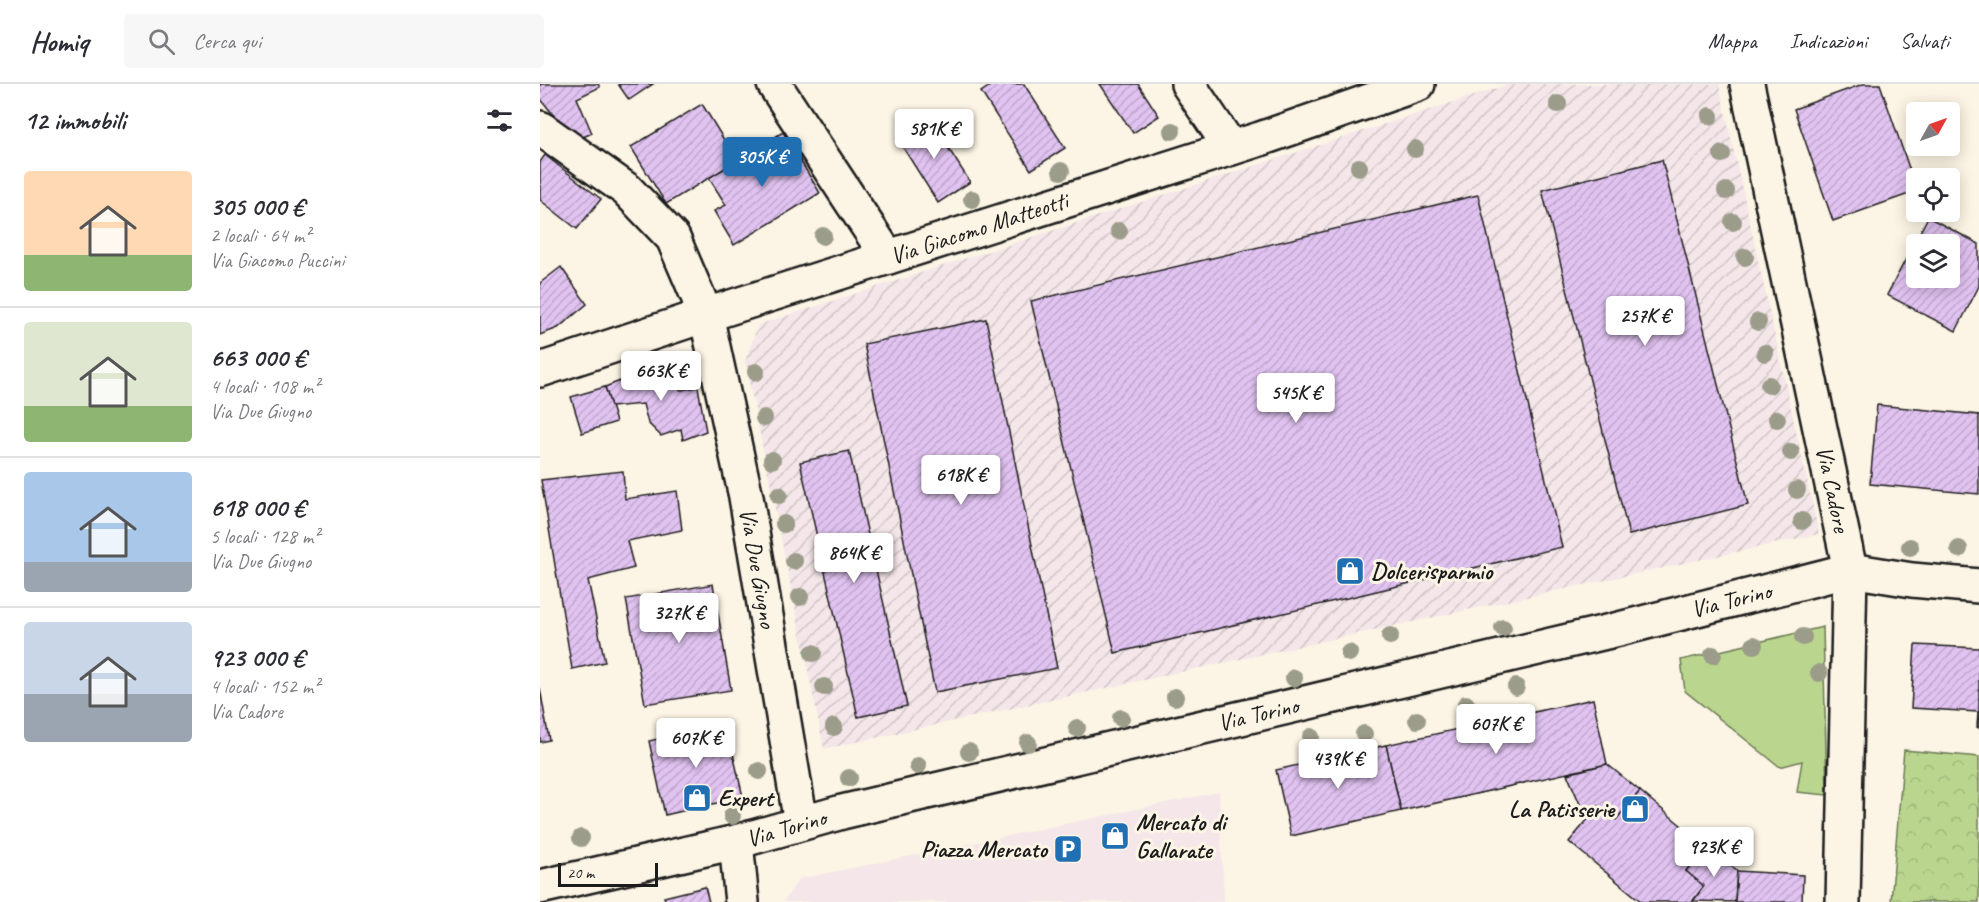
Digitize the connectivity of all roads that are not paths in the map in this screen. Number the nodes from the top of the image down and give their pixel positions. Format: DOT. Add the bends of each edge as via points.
graph roads {
  1 [pos="774,84"];
  2 [pos="1188,84"];
  3 [pos="1418,84"];
  4 [pos="1747,84"];
  5 [pos="540,128"];
  6 [pos="1231,148"];
  7 [pos="888,257"];
  8 [pos="706,315"];
  9 [pos="540,370"];
  10 [pos="1850,570"];
  11 [pos="1979,586"];
  12 [pos="801,823"];
  13 [pos="736,842"];
  14 [pos="540,887"];
  15 [pos="742,902"];
  16 [pos="1844,902"];
  1 -- 7 [label="street"];
  2 -- 6 [label="street"];
  3 -- 6 [label="street, Via Giacomo Matteotti"];
  4 -- 10 [label="street, Via Cadore"];
  5 -- 8 [label="street, Via Due Giugno" via="627,190 673,238"];
  6 -- 7 [label="street, Via Giacomo Matteotti"];
  7 -- 8 [label="street, Via Giacomo Matteotti"];
  8 -- 9 [label="street, Via Giacomo Matteotti"];
  8 -- 12 [label="street, Via Due Giugno" via="746,497"];
  10 -- 11 [label="street, Via Torino"];
  10 -- 12 [label="street, Via Torino"];
  10 -- 16 [label="street, Via Cadore"];
  12 -- 13 [label="street, Via Torino"];
  13 -- 14 [label="street, Via Torino"];
  13 -- 15 [label="street"];
}
